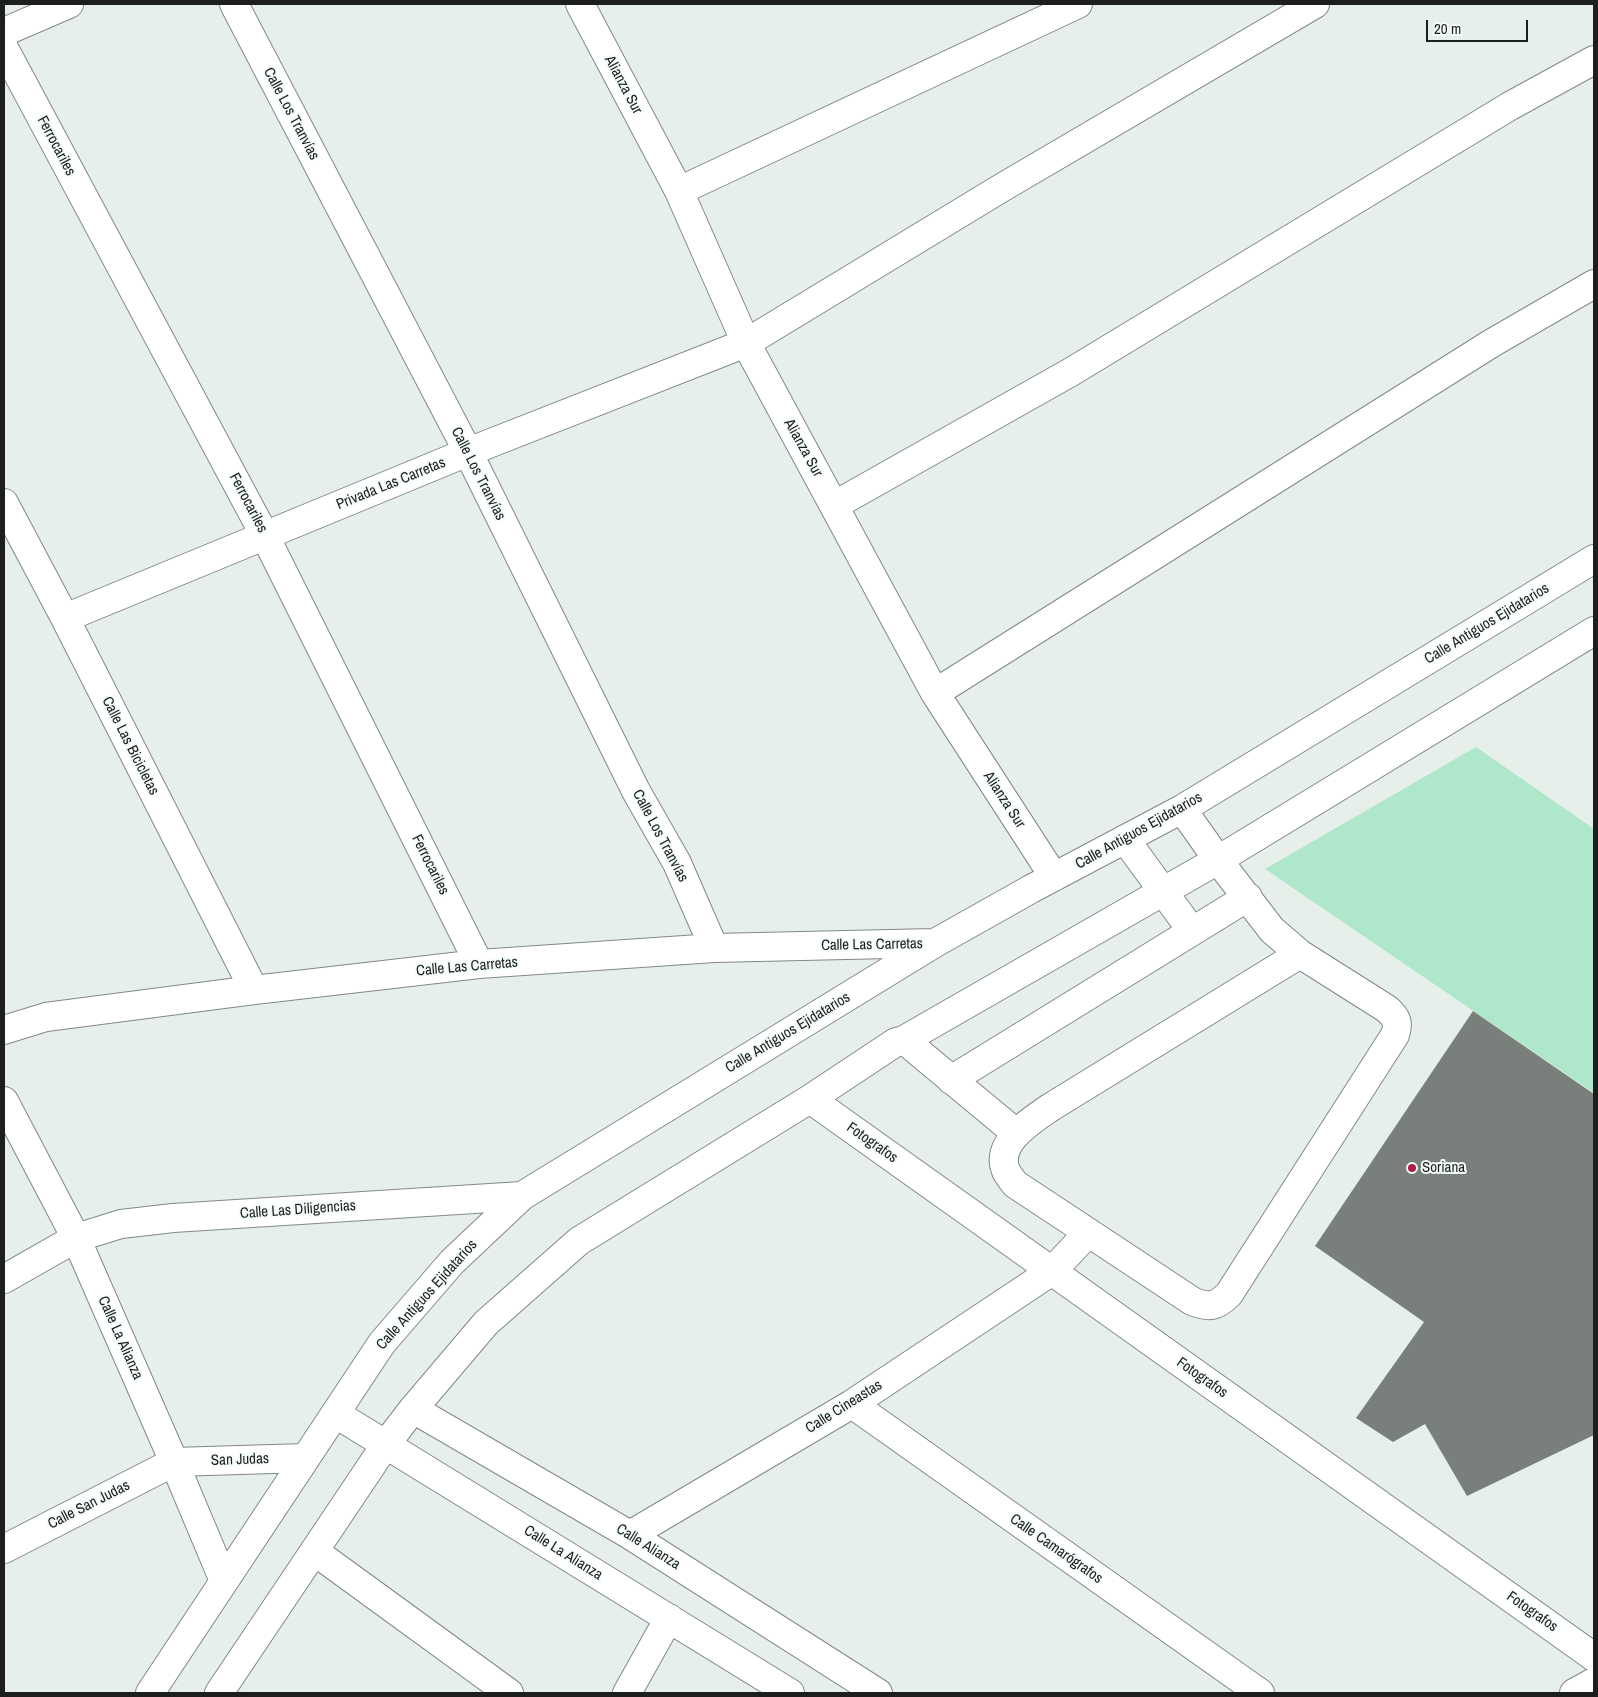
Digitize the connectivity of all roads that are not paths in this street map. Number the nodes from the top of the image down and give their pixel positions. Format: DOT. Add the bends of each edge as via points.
graph roads {
  1 [pos="70,4"];
  2 [pos="234,4"];
  3 [pos="1078,4"];
  4 [pos="1315,4"];
  5 [pos="586,5"];
  6 [pos="4,32"];
  7 [pos="4,48"];
  8 [pos="1594,60"];
  9 [pos="678,191"];
  10 [pos="1594,284"];
  11 [pos="746,344"];
  12 [pos="468,452"];
  13 [pos="4,503"];
  14 [pos="835,505"];
  15 [pos="265,536"];
  16 [pos="1594,559"];
  17 [pos="66,618"];
  18 [pos="1594,631"];
  19 [pos="935,694"];
  20 [pos="1182,808"];
  21 [pos="1125,839"];
  22 [pos="1218,860"];
  23 [pos="1054,877"];
  24 [pos="1163,892"];
  25 [pos="1248,897"];
  26 [pos="1192,931"];
  27 [pos="935,944"];
  28 [pos="714,948"];
  29 [pos="1300,954"];
  30 [pos="479,964"];
  31 [pos="254,990"];
  32 [pos="4,1030"];
  33 [pos="904,1040"];
  34 [pos="951,1080"];
  35 [pos="810,1099"];
  36 [pos="4,1101"];
  37 [pos="1016,1133"];
  38 [pos="522,1196"];
  39 [pos="1088,1234"];
  40 [pos="76,1238"];
  41 [pos="1052,1271"];
  42 [pos="4,1279"];
  43 [pos="852,1404"];
  44 [pos="413,1409"];
  45 [pos="336,1414"];
  46 [pos="386,1444"];
  47 [pos="306,1458"];
  48 [pos="174,1462"];
  49 [pos="630,1535"];
  50 [pos="4,1549"];
  51 [pos="314,1551"];
  52 [pos="224,1581"];
  53 [pos="669,1618"];
  54 [pos="1594,1657"];
  55 [pos="1594,1682"];
  56 [pos="150,1693"];
  57 [pos="219,1693"];
  58 [pos="509,1693"];
  59 [pos="627,1693"];
  60 [pos="790,1693"];
  61 [pos="878,1693"];
  62 [pos="1260,1693"];
  63 [pos="1574,1693"];
  1 -- 6 [label="street"];
  2 -- 12 [label="street, Calle Los Tranvías"];
  3 -- 9 [label="street"];
  4 -- 11 [label="street, Privada Las Carretas" via="1003,187"];
  5 -- 9 [label="street, Alianza Sur"];
  7 -- 15 [label="street, Ferrocariles"];
  8 -- 14 [label="street" via="1510,106 1071,372"];
  9 -- 11 [label="street, Alianza Sur"];
  10 -- 19 [label="street" via="1492,343"];
  11 -- 12 [label="street, Privada Las Carretas"];
  11 -- 14 [label="street, Alianza Sur"];
  12 -- 15 [label="street, Privada Las Carretas"];
  12 -- 28 [label="street, Calle Los Tranvías" via="636,791 677,863"];
  13 -- 17 [label="street, Calle Las Bicicletas"];
  14 -- 19 [label="street, Alianza Sur"];
  15 -- 17 [label="street, Privada Las Carretas"];
  15 -- 30 [label="street, Ferrocariles"];
  16 -- 20 [label="street, Calle Antiguos Ejidatarios"];
  17 -- 31 [label="street, Calle Las Bicicletas"];
  18 -- 22 [label="street"];
  19 -- 23 [label="street, Alianza Sur"];
  20 -- 21 [label="street, Calle Antiguos Ejidatarios"];
  20 -- 22 [label="street"];
  21 -- 23 [label="street, Calle Antiguos Ejidatarios"];
  21 -- 24 [label="street"];
  22 -- 24 [label="street"];
  22 -- 25 [label="street"];
  23 -- 27 [label="street, Calle Antiguos Ejidatarios"];
  24 -- 26 [label="street"];
  24 -- 33 [label="street"];
  25 -- 26 [label="street"];
  25 -- 29 [label="street" via="1272,930"];
  26 -- 34 [label="street"];
  27 -- 28 [label="street, Calle Las Carretas"];
  27 -- 38 [label="street, Calle Antiguos Ejidatarios"];
  28 -- 30 [label="street, Calle Las Carretas"];
  29 -- 37 [label="street" via="1051,1106"];
  29 -- 39 [label="street" via="1387,1009 1396,1017 1398,1025 1395,1036 1228,1294 1219,1304 1205,1306 1192,1301"];
  30 -- 31 [label="street, Calle Las Carretas"];
  31 -- 32 [label="street, Calle Las Carretas" via="46,1017"];
  33 -- 34 [label="street"];
  33 -- 35 [label="street" via="896,1042"];
  34 -- 37 [label="street"];
  35 -- 41 [label="street, Fotografos"];
  35 -- 44 [label="street" via="579,1241 486,1322"];
  36 -- 40 [label="street, Calle La Alianza"];
  37 -- 39 [label="street" via="1004,1152 1006,1170 1015,1184"];
  38 -- 40 [label="street, Calle Las Diligencias" via="173,1218 121,1224"];
  38 -- 45 [label="street, Calle Antiguos Ejidatarios" via="452,1262 382,1343"];
  39 -- 41 [label="street, Calle Cineastas"];
  40 -- 42 [label="street, Calle Las Diligencias"];
  40 -- 48 [label="street, Calle La Alianza"];
  41 -- 43 [label="street, Calle Cineastas"];
  41 -- 54 [label="street, Fotografos"];
  43 -- 49 [label="street, Calle Cineastas"];
  43 -- 62 [label="street, Calle Camarógrafos"];
  44 -- 46 [label="street"];
  44 -- 49 [label="street, Calle Alianza"];
  45 -- 46 [label="street, Calle La Alianza"];
  45 -- 47 [label="street, Calle Antiguos Ejidatarios"];
  46 -- 51 [label="street"];
  46 -- 53 [label="street, Calle La Alianza"];
  47 -- 48 [label="street, San Judas"];
  47 -- 52 [label="street, Calle Antiguos Ejidatarios"];
  48 -- 50 [label="street, Calle San Judas"];
  48 -- 52 [label="street, Calle La Alianza"];
  49 -- 61 [label="street, Calle Alianza"];
  51 -- 57 [label="street"];
  51 -- 58 [label="street"];
  52 -- 56 [label="street, Calle Antiguos Ejidatarios"];
  53 -- 59 [label="street"];
  53 -- 60 [label="street, Calle La Alianza"];
  55 -- 63 [label="street"];
}
